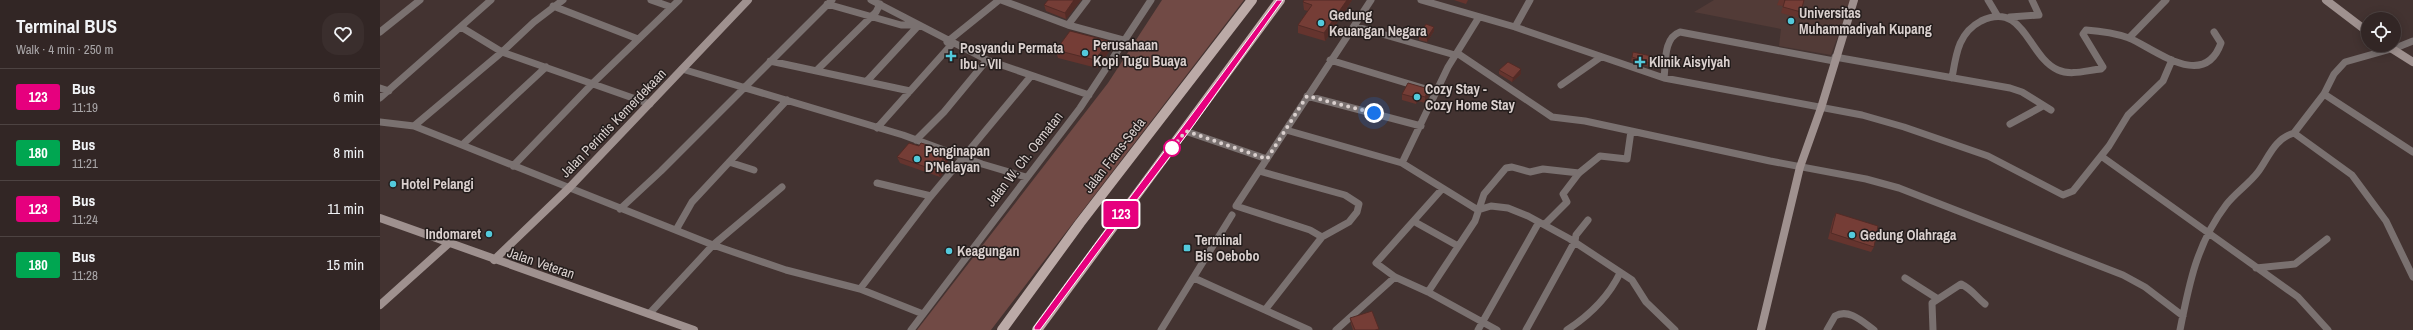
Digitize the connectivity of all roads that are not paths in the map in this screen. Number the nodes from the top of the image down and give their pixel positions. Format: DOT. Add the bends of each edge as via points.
graph roads {
  1 [pos="420,0"];
  2 [pos="491,0"];
  3 [pos="563,0"];
  4 [pos="651,0"];
  5 [pos="679,0"];
  6 [pos="748,0"];
  7 [pos="870,0"];
  8 [pos="1000,0"];
  9 [pos="1087,0"];
  10 [pos="1151,0"];
  11 [pos="1252,0"];
  12 [pos="1280,0"];
  13 [pos="1370,0"];
  14 [pos="1421,0"];
  15 [pos="1530,0"];
  16 [pos="1854,0"];
  17 [pos="1988,0"];
  18 [pos="2032,0"];
  19 [pos="2166,0"];
  20 [pos="2326,0"];
  21 [pos="830,2"];
  22 [pos="880,4"];
  23 [pos="553,6"];
  24 [pos="671,7"];
  25 [pos="871,16"];
  26 [pos="1997,16"];
  27 [pos="1479,17"];
  28 [pos="2010,17"];
  29 [pos="1068,25"];
  30 [pos="917,26"];
  31 [pos="1354,26"];
  32 [pos="461,27"];
  33 [pos="1515,27"];
  34 [pos="2361,27"];
  35 [pos="380,32"];
  36 [pos="2214,32"];
  37 [pos="2129,38"];
  38 [pos="638,39"];
  39 [pos="1123,40"];
  40 [pos="2413,41"];
  41 [pos="950,43"];
  42 [pos="2401,45"];
  43 [pos="502,52"];
  44 [pos="2376,52"];
  45 [pos="2397,52"];
  46 [pos="1456,54"];
  47 [pos="1601,58"];
  48 [pos="1834,59"];
  49 [pos="987,60"];
  50 [pos="1330,60"];
  51 [pos="2172,60"];
  52 [pos="770,61"];
  53 [pos="2413,62"];
  54 [pos="546,67"];
  55 [pos="682,69"];
  56 [pos="817,70"];
  57 [pos="1032,76"];
  58 [pos="1664,78"];
  59 [pos="1952,78"];
  60 [pos="867,81"];
  61 [pos="593,83"];
  62 [pos="1561,85"];
  63 [pos="380,88"];
  64 [pos="742,88"];
  65 [pos="389,91"];
  66 [pos="910,91"];
  67 [pos="1436,92"];
  68 [pos="2324,94"];
  69 [pos="1089,95"];
  70 [pos="1307,96"];
  71 [pos="380,98"];
  72 [pos="787,100"];
  73 [pos="650,104"];
  74 [pos="2043,106"];
  75 [pos="1821,108"];
  76 [pos="2051,110"];
  77 [pos="380,122"];
  78 [pos="2010,124"];
  79 [pos="414,126"];
  80 [pos="1422,126"];
  81 [pos="877,128"];
  82 [pos="1286,130"];
  83 [pos="1186,131"];
  84 [pos="1631,131"];
  85 [pos="2294,133"];
  86 [pos="916,140"];
  87 [pos="462,145"];
  88 [pos="2413,152"];
  89 [pos="2101,156"];
  90 [pos="962,157"];
  91 [pos="1267,159"];
  92 [pos="729,162"];
  93 [pos="1402,163"];
  94 [pos="513,166"];
  95 [pos="1800,167"];
  96 [pos="754,170"];
  97 [pos="1259,171"];
  98 [pos="1579,173"];
  99 [pos="1026,178"];
  100 [pos="877,183"];
  101 [pos="782,187"];
  102 [pos="569,188"];
  103 [pos="1442,189"];
  104 [pos="931,196"];
  105 [pos="620,209"];
  106 [pos="1478,210"];
  107 [pos="1232,215"];
  108 [pos="380,218"];
  109 [pos="1588,220"];
  110 [pos="1415,222"];
  111 [pos="1542,223"];
  112 [pos="676,230"];
  113 [pos="2207,233"];
  114 [pos="1322,237"];
  115 [pos="2327,239"];
  116 [pos="1575,241"];
  117 [pos="448,244"];
  118 [pos="713,246"];
  119 [pos="1458,246"];
  120 [pos="494,260"];
  121 [pos="2410,267"];
  122 [pos="2256,268"];
  123 [pos="1620,273"];
  124 [pos="1395,277"];
  125 [pos="2413,277"];
  126 [pos="1194,278"];
  127 [pos="1905,278"];
  128 [pos="860,289"];
  129 [pos="1428,292"];
  130 [pos="1938,299"];
  131 [pos="1985,304"];
  132 [pos="380,305"];
  133 [pos="1265,310"];
  134 [pos="649,314"];
  135 [pos="923,314"];
  136 [pos="2183,316"];
  137 [pos="1483,323"];
  138 [pos="694,330"];
  139 [pos="911,330"];
  140 [pos="1002,330"];
  141 [pos="1037,330"];
  142 [pos="1160,330"];
  143 [pos="1309,330"];
  144 [pos="1336,330"];
  145 [pos="1478,330"];
  146 [pos="1497,330"];
  147 [pos="1526,330"];
  148 [pos="1567,330"];
  149 [pos="1675,330"];
  150 [pos="1761,330"];
  151 [pos="1827,330"];
  152 [pos="1874,330"];
  153 [pos="1933,330"];
  154 [pos="2180,330"];
  155 [pos="2328,330"];
  1 -- 35 [label="street"];
  2 -- 32 [label="street"];
  3 -- 23 [label="street"];
  4 -- 24 [label="street"];
  5 -- 24 [label="street"];
  6 -- 55 [label="main road, Jalan Perintis Kemerdekaan"];
  7 -- 22 [label="street"];
  8 -- 29 [label="street"];
  8 -- 41 [label="street"];
  9 -- 29 [label="street"];
  10 -- 39 [label="street, Jalan W. Ch. Oematan"];
  11 -- 140 [label="main road, Jalan Frans-Seda" via="1080,223"];
  12 -- 83 [label="main road"];
  13 -- 31 [label="street"];
  14 -- 27 [label="street"];
  15 -- 33 [label="street"];
  16 -- 48 [label="main road"];
  17 -- 26 [label="street"];
  18 -- 28 [label="street" via="2039,15"];
  19 -- 37 [label="street"];
  20 -- 34 [label="main road"];
  21 -- 25 [label="street"];
  21 -- 52 [label="street"];
  22 -- 25 [label="street"];
  22 -- 30 [label="street" via="912,20"];
  23 -- 38 [label="street"];
  23 -- 43 [label="street"];
  24 -- 38 [label="street"];
  25 -- 30 [label="street" via="901,25"];
  25 -- 56 [label="street"];
  26 -- 28 [label="street"];
  26 -- 59 [label="street" via="1981,20 1961,40"];
  27 -- 33 [label="street"];
  27 -- 46 [label="street"];
  28 -- 37 [label="street" via="2051,65 2065,72 2103,67 2083,34 2086,30"];
  29 -- 39 [label="street"];
  30 -- 41 [label="street"];
  30 -- 60 [label="street"];
  31 -- 46 [label="street"];
  31 -- 50 [label="street"];
  32 -- 43 [label="street"];
  32 -- 65 [label="street"];
  33 -- 47 [label="street"];
  36 -- 51 [label="street" via="2221,43 2220,47 2205,64 2188,67"];
  37 -- 51 [label="street"];
  38 -- 61 [label="street"];
  39 -- 69 [label="street, Jalan W. Ch. Oematan"];
  40 -- 42 [label="street"];
  41 -- 49 [label="street"];
  41 -- 66 [label="street"];
  43 -- 54 [label="street"];
  43 -- 79 [label="street"];
  44 -- 68 [label="street" via="2348,60 2334,74"];
  45 -- 53 [label="main road"];
  46 -- 67 [label="street"];
  46 -- 84 [label="street" via="1549,116"];
  47 -- 58 [label="street"];
  47 -- 62 [label="street"];
  48 -- 58 [label="street" via="1680,32 1669,38"];
  48 -- 59 [label="street"];
  48 -- 75 [label="main road"];
  49 -- 57 [label="street"];
  49 -- 86 [label="street" via="944,112"];
  50 -- 67 [label="street"];
  50 -- 70 [label="street"];
  51 -- 89 [label="street" via="2163,81 2128,115"];
  52 -- 56 [label="street"];
  52 -- 64 [label="street"];
  54 -- 61 [label="street"];
  54 -- 87 [label="street"];
  55 -- 64 [label="street"];
  55 -- 73 [label="main road, Jalan Perintis Kemerdekaan"];
  56 -- 60 [label="street"];
  57 -- 69 [label="street"];
  57 -- 90 [label="street"];
  58 -- 75 [label="street"];
  59 -- 74 [label="street" via="2010,88"];
  60 -- 66 [label="street"];
  61 -- 73 [label="street"];
  61 -- 94 [label="street"];
  63 -- 65 [label="street"];
  64 -- 72 [label="street"];
  64 -- 105 [label="street"];
  65 -- 71 [label="street"];
  66 -- 81 [label="street"];
  67 -- 80 [label="street"];
  68 -- 85 [label="street"];
  68 -- 88 [label="street"];
  69 -- 99 [label="street, Jalan W. Ch. Oematan"];
  70 -- 80 [label="street"];
  70 -- 82 [label="street"];
  72 -- 81 [label="street"];
  72 -- 92 [label="street"];
  73 -- 102 [label="main road, Jalan Perintis Kemerdekaan"];
  74 -- 76 [label="street"];
  74 -- 78 [label="street"];
  75 -- 89 [label="street" via="1862,115 1904,127 1988,156 2063,195 2073,191"];
  75 -- 95 [label="main road"];
  77 -- 79 [label="street"];
  79 -- 87 [label="street"];
  80 -- 93 [label="street"];
  81 -- 86 [label="street"];
  82 -- 91 [label="street"];
  82 -- 93 [label="street"];
  83 -- 91 [label="street"];
  83 -- 141 [label="main road" via="1121,214"];
  84 -- 95 [label="street"];
  84 -- 98 [label="street" via="1627,159 1602,156"];
  85 -- 113 [label="street" via="2276,141 2257,173 2237,192"];
  85 -- 121 [label="street" via="2352,175 2386,221"];
  86 -- 90 [label="street"];
  87 -- 94 [label="street"];
  89 -- 113 [label="street"];
  90 -- 99 [label="street"];
  90 -- 104 [label="street"];
  91 -- 97 [label="street"];
  92 -- 96 [label="street"];
  92 -- 112 [label="street" via="692,202"];
  93 -- 103 [label="street"];
  94 -- 102 [label="street"];
  95 -- 136 [label="street" via="1866,179 1898,188 2099,265 2145,287"];
  95 -- 150 [label="main road"];
  97 -- 114 [label="street" via="1236,206 1310,230"];
  97 -- 114 [label="street" via="1345,195 1359,204 1358,212 1352,218 1336,232"];
  98 -- 106 [label="street" via="1543,169 1530,172 1506,168 1484,194"];
  98 -- 111 [label="street" via="1563,194 1567,202"];
  99 -- 135 [label="street, Jalan W. Ch. Oematan"];
  100 -- 104 [label="street"];
  101 -- 118 [label="street"];
  102 -- 105 [label="street"];
  102 -- 120 [label="main road, Jalan Perintis Kemerdekaan"];
  103 -- 106 [label="street"];
  103 -- 110 [label="street"];
  104 -- 128 [label="street"];
  105 -- 112 [label="street"];
  106 -- 111 [label="street" via="1488,204 1497,205"];
  106 -- 119 [label="street" via="1475,221"];
  107 -- 126 [label="street"];
  108 -- 117 [label="main road, Jalan Veteran"];
  109 -- 116 [label="street" via="1576,235"];
  110 -- 119 [label="street"];
  110 -- 124 [label="street" via="1376,262"];
  111 -- 116 [label="street"];
  111 -- 137 [label="street"];
  112 -- 118 [label="street"];
  113 -- 122 [label="street"];
  113 -- 136 [label="street" via="2195,256 2187,285"];
  114 -- 133 [label="street"];
  115 -- 122 [label="street" via="2295,264"];
  116 -- 123 [label="street"];
  116 -- 147 [label="street"];
  117 -- 120 [label="main road, Jalan Veteran"];
  117 -- 132 [label="main road"];
  118 -- 128 [label="street" via="786,270"];
  118 -- 134 [label="street"];
  119 -- 129 [label="street"];
  120 -- 134 [label="main road, Jalan Veteran"];
  121 -- 125 [label="street"];
  122 -- 155 [label="street" via="2298,298"];
  123 -- 148 [label="street" via="1609,293 1595,309"];
  123 -- 149 [label="street" via="1634,281 1642,297"];
  124 -- 129 [label="street"];
  124 -- 144 [label="street"];
  126 -- 133 [label="street"];
  126 -- 142 [label="street"];
  127 -- 130 [label="street"];
  128 -- 135 [label="street"];
  129 -- 137 [label="street"];
  130 -- 131 [label="street" via="1962,284 1973,290 1977,298"];
  130 -- 153 [label="street" via="1931,305"];
  133 -- 143 [label="street"];
  134 -- 138 [label="main road, Jalan Veteran"];
  135 -- 139 [label="street, Jalan W. Ch. Oematan"];
  136 -- 154 [label="street"];
  137 -- 145 [label="street"];
  137 -- 146 [label="street"];
  151 -- 152 [label="street" via="1835,316 1843,314 1854,317"];
}
